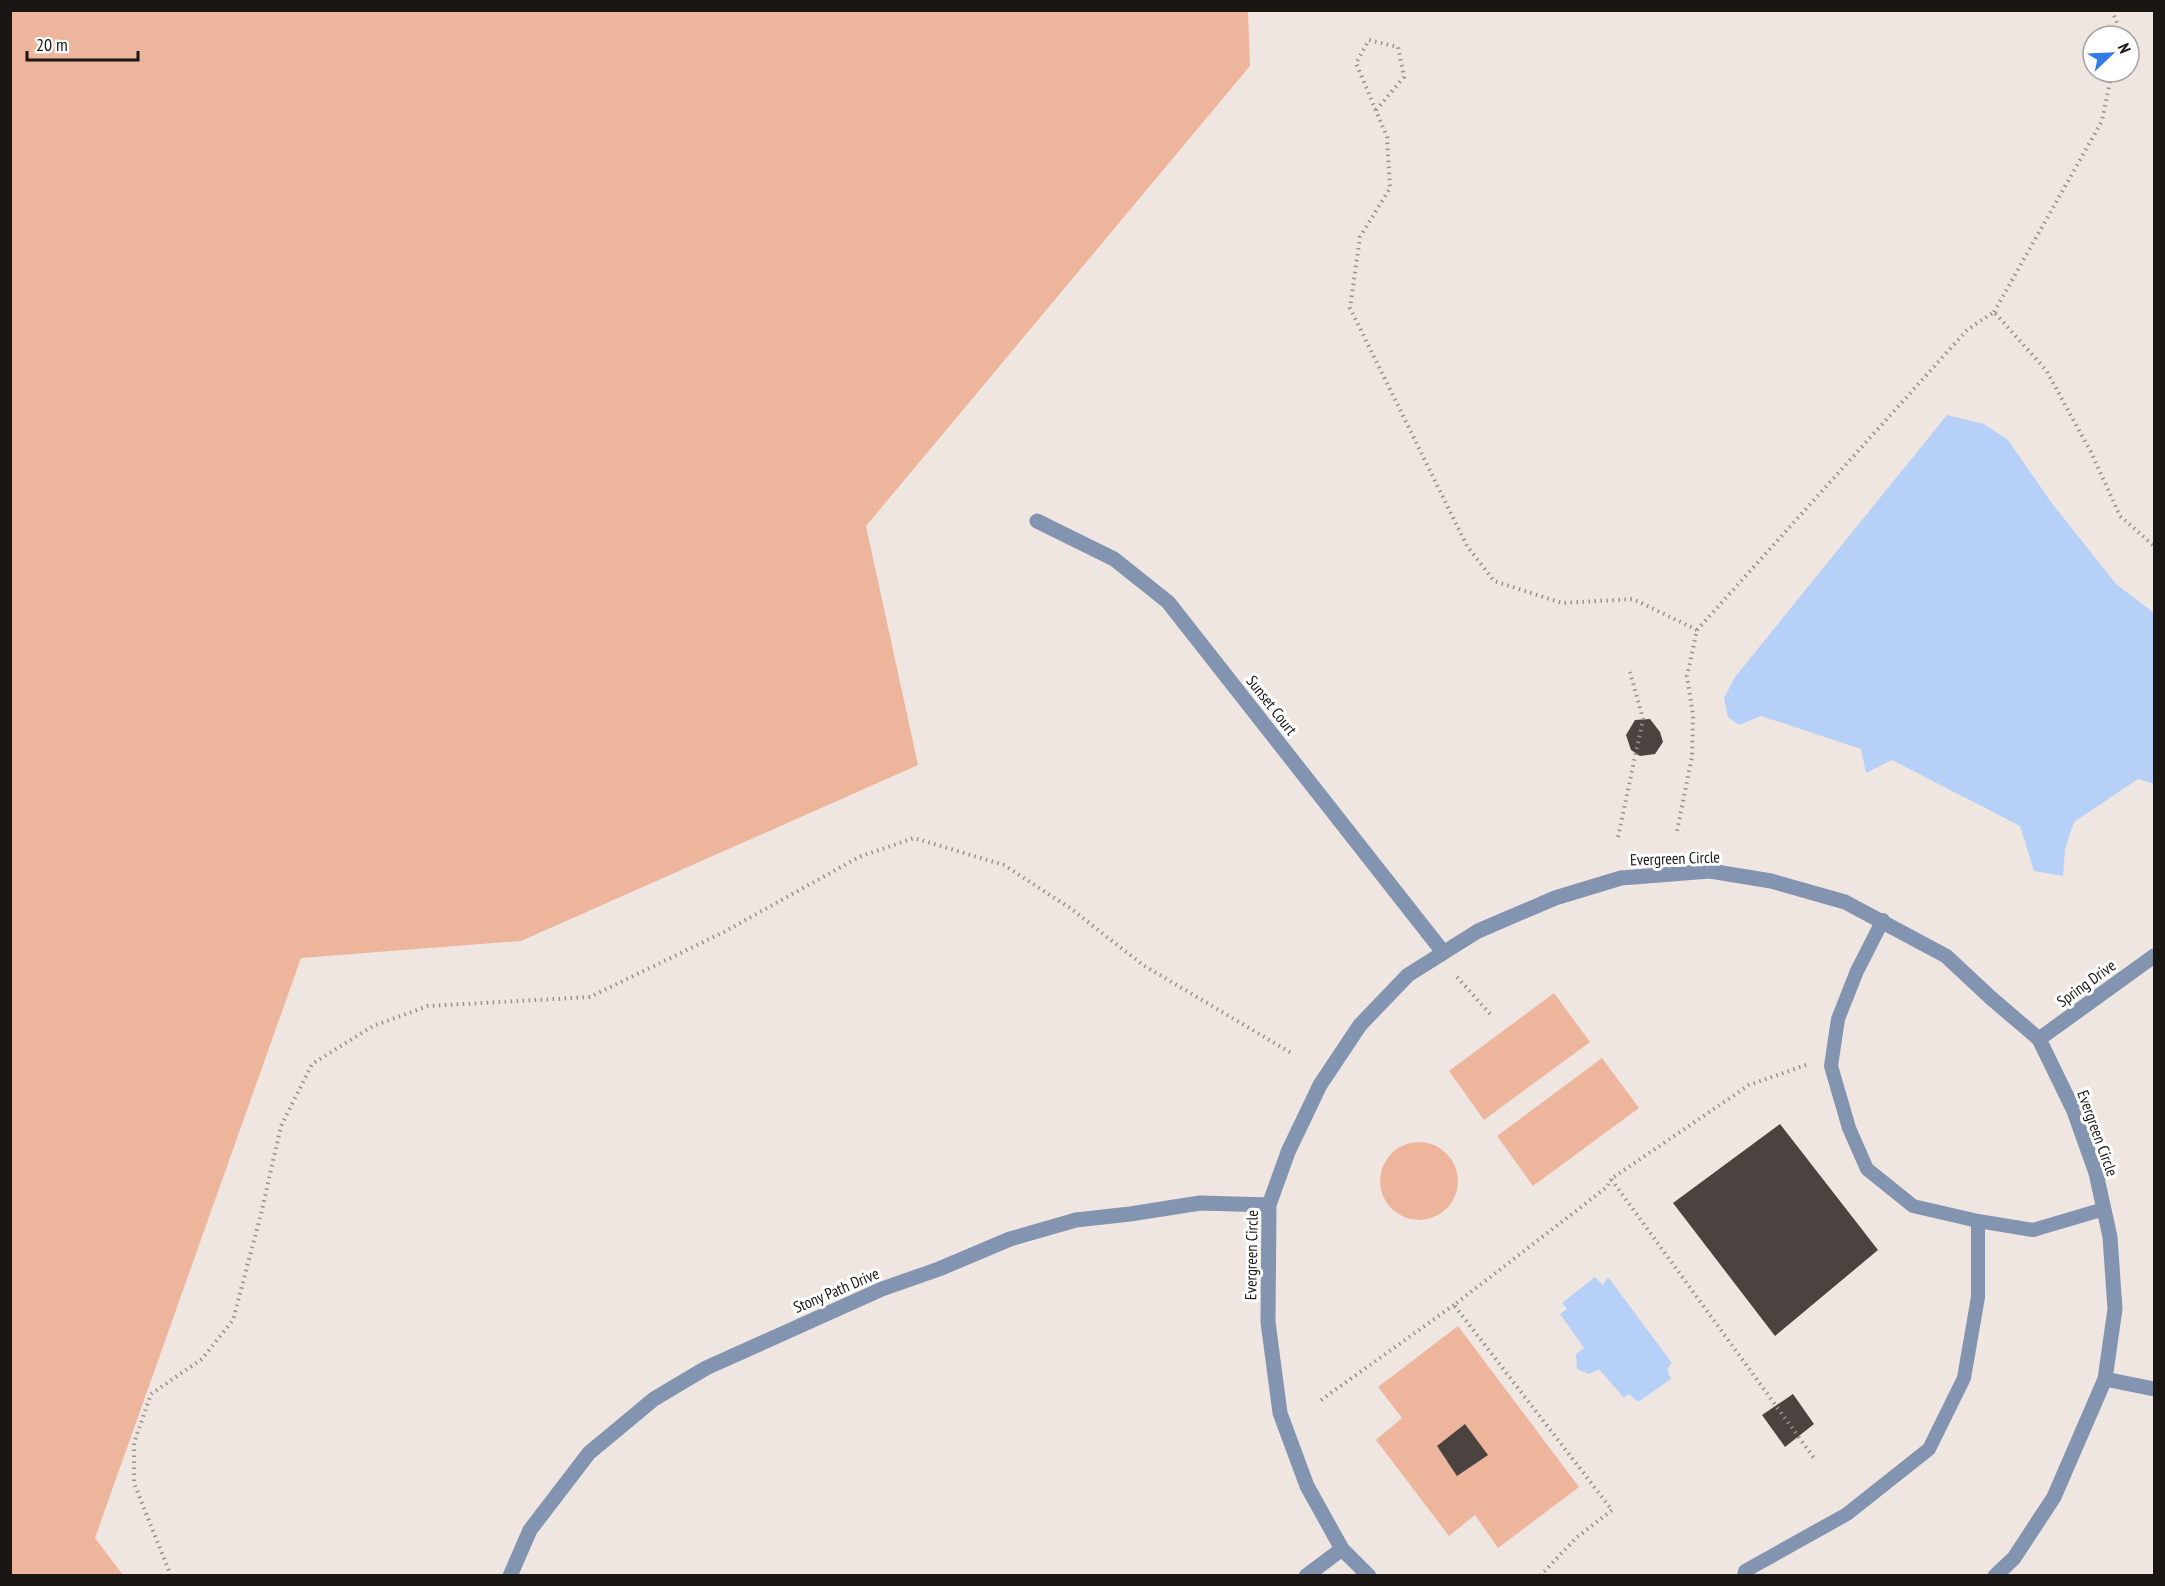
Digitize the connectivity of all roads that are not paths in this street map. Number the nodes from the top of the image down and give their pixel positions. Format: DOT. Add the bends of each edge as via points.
graph roads {
  1 [pos="1037,521"];
  2 [pos="1883,920"];
  3 [pos="1443,952"];
  4 [pos="2154,956"];
  5 [pos="2039,1039"];
  6 [pos="1269,1205"];
  7 [pos="2104,1209"];
  8 [pos="1977,1221"];
  9 [pos="2105,1379"];
  10 [pos="2154,1389"];
  11 [pos="1342,1549"];
  12 [pos="510,1575"];
  13 [pos="1306,1575"];
  14 [pos="1369,1575"];
  15 [pos="1744,1575"];
  16 [pos="1995,1575"];
  1 -- 3 [label="street, Sunset Court" via="1114,559 1168,602"];
  2 -- 3 [label="street, Evergreen Circle" via="1845,902 1771,881 1710,871 1621,878 1555,898 1478,931"];
  2 -- 5 [label="street, Evergreen Circle" via="1946,956"];
  2 -- 8 [label="lane" via="1838,1019 1832,1066 1849,1128 1867,1169 1913,1206"];
  3 -- 6 [label="street, Evergreen Circle" via="1408,975 1360,1025 1320,1085 1288,1152"];
  4 -- 5 [label="street, Spring Drive"];
  5 -- 7 [label="street, Evergreen Circle" via="2074,1111"];
  6 -- 11 [label="street, Evergreen Circle" via="1268,1322 1280,1413 1307,1485"];
  6 -- 12 [label="street, Stony Path Drive" via="1200,1203 1076,1220 1010,1239 872,1293 706,1368 654,1399 589,1453 530,1530"];
  7 -- 8 [label="lane" via="2033,1230"];
  7 -- 9 [label="street, Evergreen Circle" via="2115,1309"];
  8 -- 15 [label="lane" via="1978,1297 1964,1378 1929,1449 1847,1514"];
  9 -- 10 [label="street"];
  9 -- 16 [label="street, Evergreen Circle" via="2054,1497 2014,1558"];
  11 -- 13 [label="street"];
  11 -- 14 [label="street, Evergreen Circle"];
}
